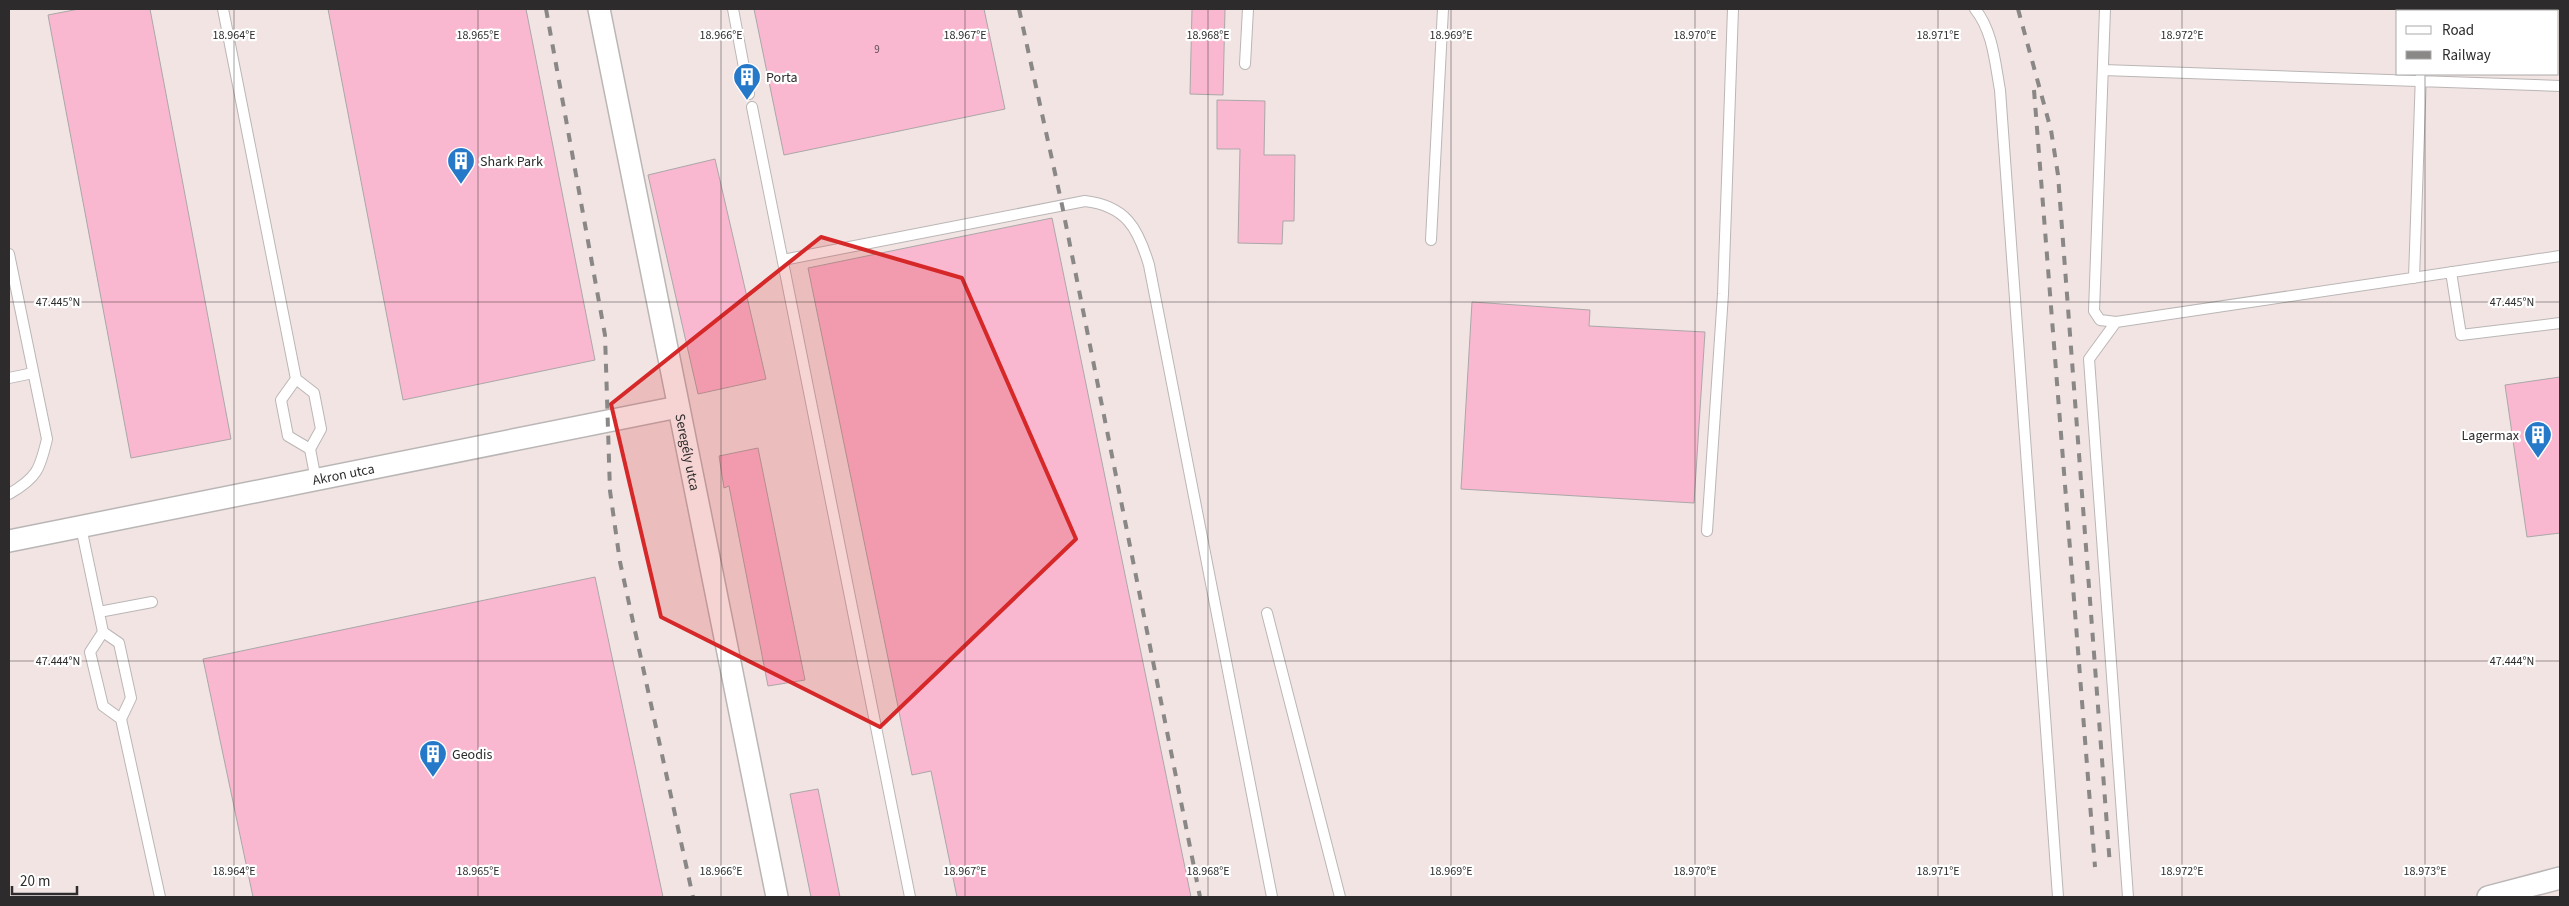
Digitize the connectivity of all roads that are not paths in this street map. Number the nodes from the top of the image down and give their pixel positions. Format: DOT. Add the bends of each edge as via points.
graph roads {
  1 [pos="223,9"];
  2 [pos="599,9"];
  3 [pos="733,9"];
  4 [pos="1248,9"];
  5 [pos="1443,9"];
  6 [pos="1733,9"];
  7 [pos="1976,9"];
  8 [pos="2105,9"];
  9 [pos="1245,64"];
  10 [pos="2103,70"];
  11 [pos="2421,78"];
  12 [pos="2560,86"];
  13 [pos="749,94"];
  14 [pos="752,108"];
  15 [pos="1431,240"];
  16 [pos="9,254"];
  17 [pos="2560,256"];
  18 [pos="783,260"];
  19 [pos="10,270"];
  20 [pos="2451,272"];
  21 [pos="2414,278"];
  22 [pos="2116,322"];
  23 [pos="2560,323"];
  24 [pos="33,373"];
  25 [pos="9,378"];
  26 [pos="296,379"];
  27 [pos="678,407"];
  28 [pos="310,449"];
  29 [pos="316,480"];
  30 [pos="9,494"];
  31 [pos="81,527"];
  32 [pos="1707,531"];
  33 [pos="9,541"];
  34 [pos="152,602"];
  35 [pos="99,612"];
  36 [pos="1267,613"];
  37 [pos="103,632"];
  38 [pos="121,719"];
  39 [pos="2560,878"];
  40 [pos="160,897"];
  41 [pos="776,897"];
  42 [pos="910,897"];
  43 [pos="1272,897"];
  44 [pos="1340,897"];
  45 [pos="2058,897"];
  46 [pos="2128,897"];
  47 [pos="2488,897"];
  1 -- 26 [label="lane"];
  2 -- 27 [label="street, Seregély utca"];
  3 -- 13 [label="lane"];
  4 -- 9 [label="lane"];
  5 -- 15 [label="lane"];
  6 -- 32 [label="lane" via="1723,294"];
  7 -- 45 [label="lane" via="1983,18 1991,42 2000,90"];
  8 -- 10 [label="lane"];
  10 -- 11 [label="lane"];
  10 -- 22 [label="lane" via="2094,311 2100,320"];
  11 -- 12 [label="lane"];
  11 -- 21 [label="lane"];
  14 -- 18 [label="lane"];
  16 -- 19 [label="lane"];
  17 -- 20 [label="lane"];
  18 -- 42 [label="lane"];
  18 -- 43 [label="lane" via="1085,202 1101,203 1131,222 1142,240 1149,265"];
  19 -- 24 [label="lane"];
  20 -- 21 [label="lane"];
  20 -- 23 [label="lane" via="2461,335"];
  21 -- 22 [label="lane"];
  22 -- 46 [label="lane" via="2089,359"];
  24 -- 25 [label="lane"];
  24 -- 30 [label="lane" via="47,439 40,469"];
  26 -- 28 [label="lane" via="314,393 321,429"];
  26 -- 28 [label="lane" via="281,400 288,436"];
  27 -- 29 [label="street, Akron utca"];
  27 -- 41 [label="street, Seregély utca"];
  28 -- 29 [label="lane"];
  29 -- 31 [label="street, Akron utca"];
  31 -- 33 [label="street, Akron utca"];
  31 -- 35 [label="lane"];
  34 -- 35 [label="lane"];
  35 -- 37 [label="lane"];
  36 -- 44 [label="lane"];
  37 -- 38 [label="lane" via="118,642 132,698"];
  37 -- 38 [label="lane" via="90,652 103,706"];
  38 -- 40 [label="lane"];
  39 -- 47 [label="street"];
}
